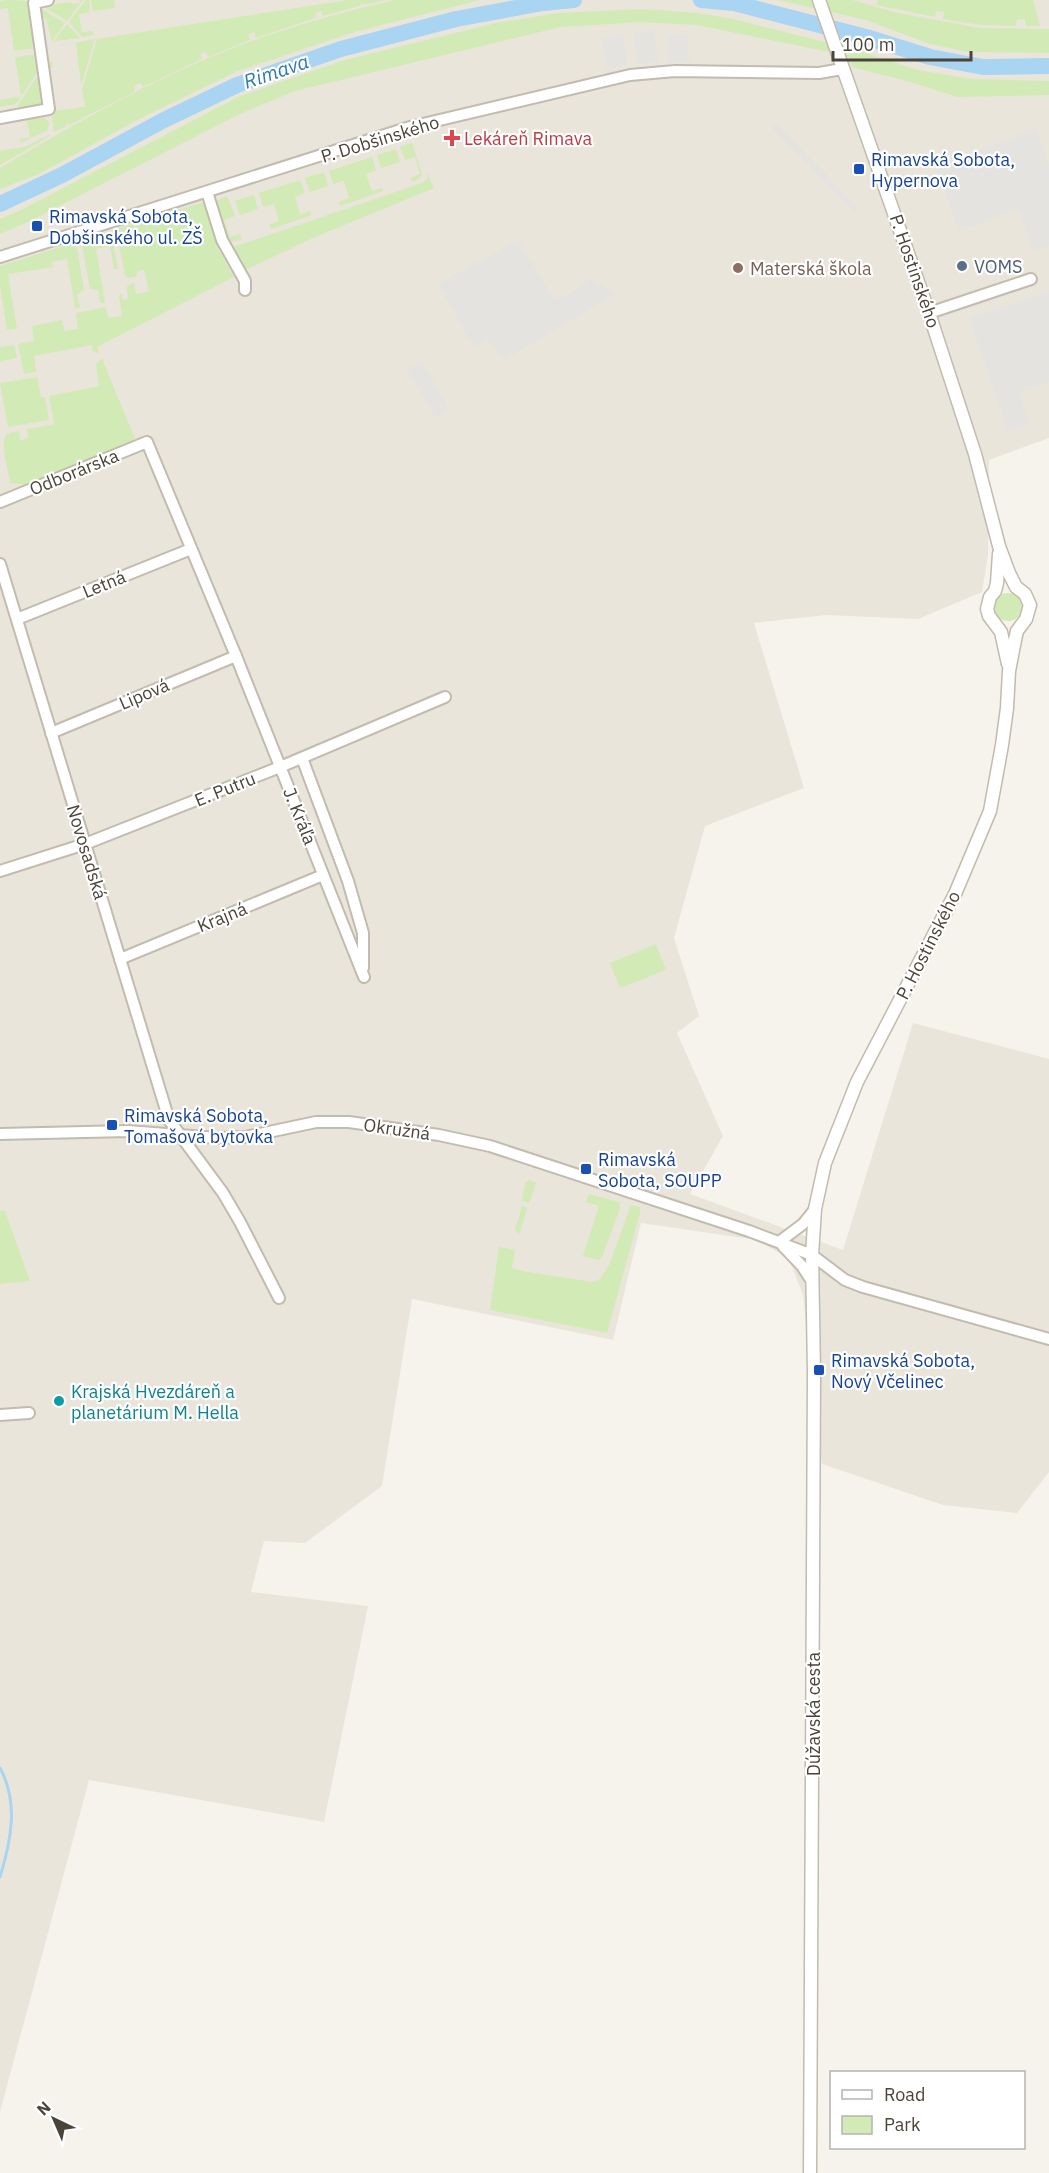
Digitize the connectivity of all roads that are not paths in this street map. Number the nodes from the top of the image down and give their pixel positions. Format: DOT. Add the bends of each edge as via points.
graph roads {
  1 [pos="48,0"];
  2 [pos="819,0"];
  3 [pos="34,1"];
  4 [pos="841,64"];
  5 [pos="0,118"];
  6 [pos="207,192"];
  7 [pos="0,257"];
  8 [pos="1031,279"];
  9 [pos="245,290"];
  10 [pos="930,313"];
  11 [pos="147,442"];
  12 [pos="0,502"];
  13 [pos="999,546"];
  14 [pos="191,549"];
  15 [pos="0,564"];
  16 [pos="1016,588"];
  17 [pos="995,591"];
  18 [pos="17,619"];
  19 [pos="1022,624"];
  20 [pos="997,626"];
  21 [pos="236,656"];
  22 [pos="1009,671"];
  23 [pos="445,697"];
  24 [pos="51,733"];
  25 [pos="302,758"];
  26 [pos="280,767"];
  27 [pos="85,844"];
  28 [pos="0,871"];
  29 [pos="323,875"];
  30 [pos="120,959"];
  31 [pos="0,1134"];
  32 [pos="181,1136"];
  33 [pos="815,1209"];
  34 [pos="778,1242"];
  35 [pos="813,1255"];
  36 [pos="813,1284"];
  37 [pos="279,1298"];
  38 [pos="1049,1339"];
  39 [pos="29,1413"];
  40 [pos="0,1415"];
  41 [pos="810,2173"];
  1 -- 3 [label="street"];
  2 -- 4 [label="street, P. Hostinského"];
  3 -- 5 [label="street" via="49,110"];
  4 -- 6 [label="street, P. Dobšinského" via="819,73 675,71 630,75 410,127"];
  4 -- 10 [label="street, P. Hostinského"];
  6 -- 7 [label="street, P. Dobšinského"];
  6 -- 9 [label="street" via="222,240 245,281"];
  8 -- 10 [label="street"];
  10 -- 13 [label="street, P. Hostinského" via="975,454"];
  11 -- 12 [label="street, Odborárska"];
  11 -- 14 [label="street, J. Kráľa"];
  13 -- 16 [label="street, P. Hostinského"];
  13 -- 17 [label="street, P. Hostinského"];
  14 -- 18 [label="street, Letná"];
  14 -- 21 [label="street, J. Kráľa"];
  15 -- 18 [label="street, Novosadská"];
  16 -- 17 [label="street" via="1006,586"];
  16 -- 19 [label="street, P. Hostinského" via="1025,594 1030,605"];
  17 -- 20 [label="street, P. Hostinského" via="987,609"];
  18 -- 24 [label="street, Novosadská"];
  19 -- 20 [label="street" via="1010,629"];
  19 -- 22 [label="street, P. Hostinského"];
  20 -- 22 [label="street, P. Hostinského"];
  21 -- 24 [label="street, Lipová"];
  21 -- 26 [label="street, J. Kráľa"];
  22 -- 33 [label="street, P. Hostinského" via="1006,717 990,811 955,894 846,1106 825,1163"];
  23 -- 25 [label="street, E. Putru"];
  24 -- 27 [label="street, Novosadská"];
  25 -- 26 [label="street, E. Putru"];
  25 -- 29 [label="street, J. Kráľa" via="360,922 364,977"];
  26 -- 27 [label="street, E. Putru"];
  26 -- 29 [label="street, J. Kráľa"];
  27 -- 28 [label="street, E. Putru"];
  27 -- 30 [label="street, Novosadská"];
  29 -- 30 [label="street, Krajná"];
  30 -- 32 [label="street, Novosadská" via="169,1120"];
  31 -- 32 [label="street, Okružná" via="128,1131"];
  32 -- 34 [label="street, Okružná" via="245,1137 316,1122 349,1122 439,1135 490,1146"];
  32 -- 37 [label="street, Novosadská" via="223,1193"];
  33 -- 34 [label="street" via="803,1224"];
  33 -- 35 [label="street, P. Hostinského"];
  34 -- 35 [label="street, Okružná"];
  34 -- 36 [label="street, Okružná" via="802,1266"];
  35 -- 36 [label="street, Dúžavská cesta"];
  35 -- 38 [label="street, Okružná" via="845,1280 863,1287"];
  36 -- 41 [label="street, Dúžavská cesta"];
  39 -- 40 [label="street"];
}
